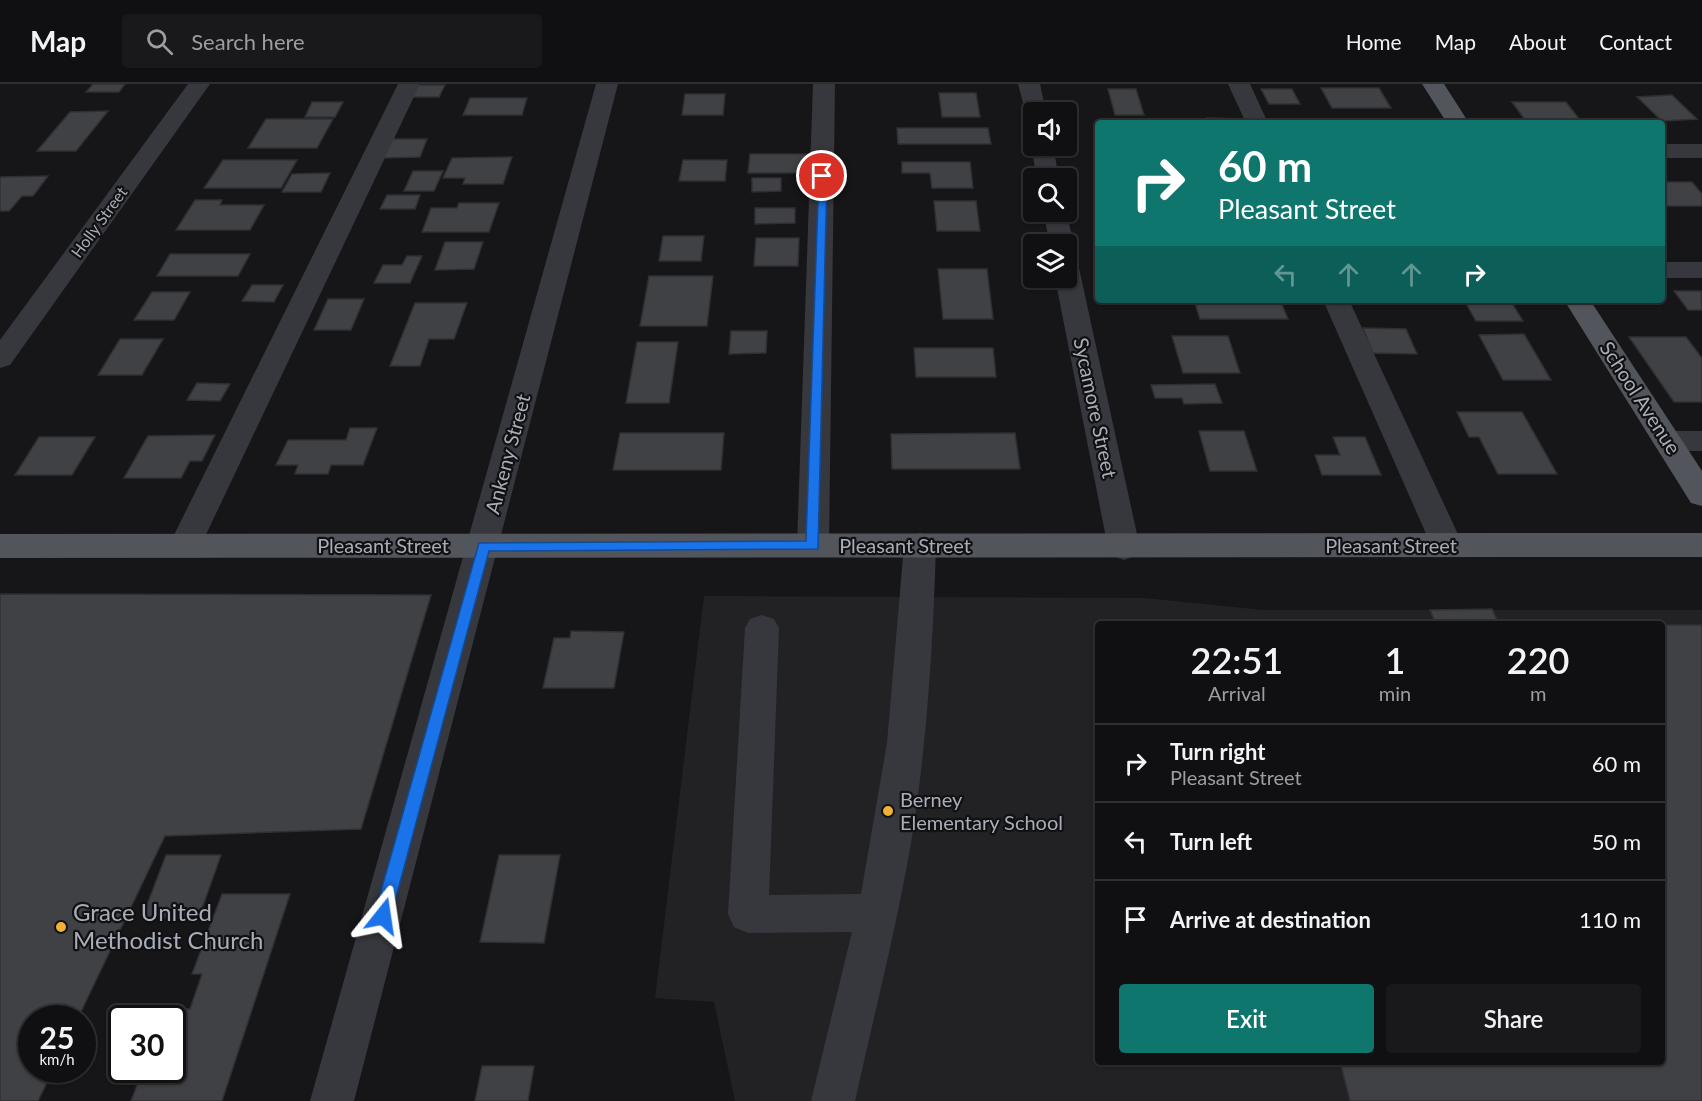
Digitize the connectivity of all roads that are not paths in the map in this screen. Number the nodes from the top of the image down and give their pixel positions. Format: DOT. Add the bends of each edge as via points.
graph roads {
  1 [pos="199,84"];
  2 [pos="409,84"];
  3 [pos="607,84"];
  4 [pos="824,84"];
  5 [pos="1029,84"];
  6 [pos="1239,84"];
  7 [pos="1432,84"];
  8 [pos="1033,102"];
  9 [pos="1256,120"];
  10 [pos="1456,120"];
  11 [pos="1665,151"];
  12 [pos="1702,151"];
  13 [pos="1665,270"];
  14 [pos="1702,270"];
  15 [pos="1070,288"];
  16 [pos="1337,303"];
  17 [pos="1579,303"];
  18 [pos="0,359"];
  19 [pos="1667,441"];
  20 [pos="1702,441"];
  21 [pos="1702,495"];
  22 [pos="185,545"];
  23 [pos="813,545"];
  24 [pos="920,545"];
  25 [pos="1447,545"];
  26 [pos="1702,545"];
  27 [pos="0,546"];
  28 [pos="484,546"];
  29 [pos="1124,548"];
  30 [pos="762,628"];
  31 [pos="876,913"];
  32 [pos="332,1101"];
  33 [pos="833,1101"];
  1 -- 18 [label="street, Holly Street"];
  2 -- 22 [label="street"];
  3 -- 28 [label="street, Ankeny Street"];
  4 -- 23 [label="street"];
  5 -- 8 [label="street"];
  6 -- 9 [label="street"];
  7 -- 10 [label="main road"];
  11 -- 12 [label="street"];
  13 -- 14 [label="street"];
  15 -- 29 [label="street, Sycamore Street"];
  16 -- 25 [label="street"];
  17 -- 19 [label="main road, School Avenue"];
  19 -- 20 [label="street"];
  19 -- 21 [label="main road, School Avenue"];
  22 -- 27 [label="main road, Pleasant Street"];
  22 -- 28 [label="main road, Pleasant Street"];
  23 -- 24 [label="main road, Pleasant Street"];
  23 -- 28 [label="main road, Pleasant Street"];
  24 -- 29 [label="main road, Pleasant Street"];
  24 -- 31 [label="street" via="912,687 897,809"];
  25 -- 26 [label="main road, Pleasant Street"];
  25 -- 29 [label="main road, Pleasant Street"];
  28 -- 32 [label="street, Ankeny Street"];
  30 -- 31 [label="street" via="748,914"];
  31 -- 33 [label="street"];
}
